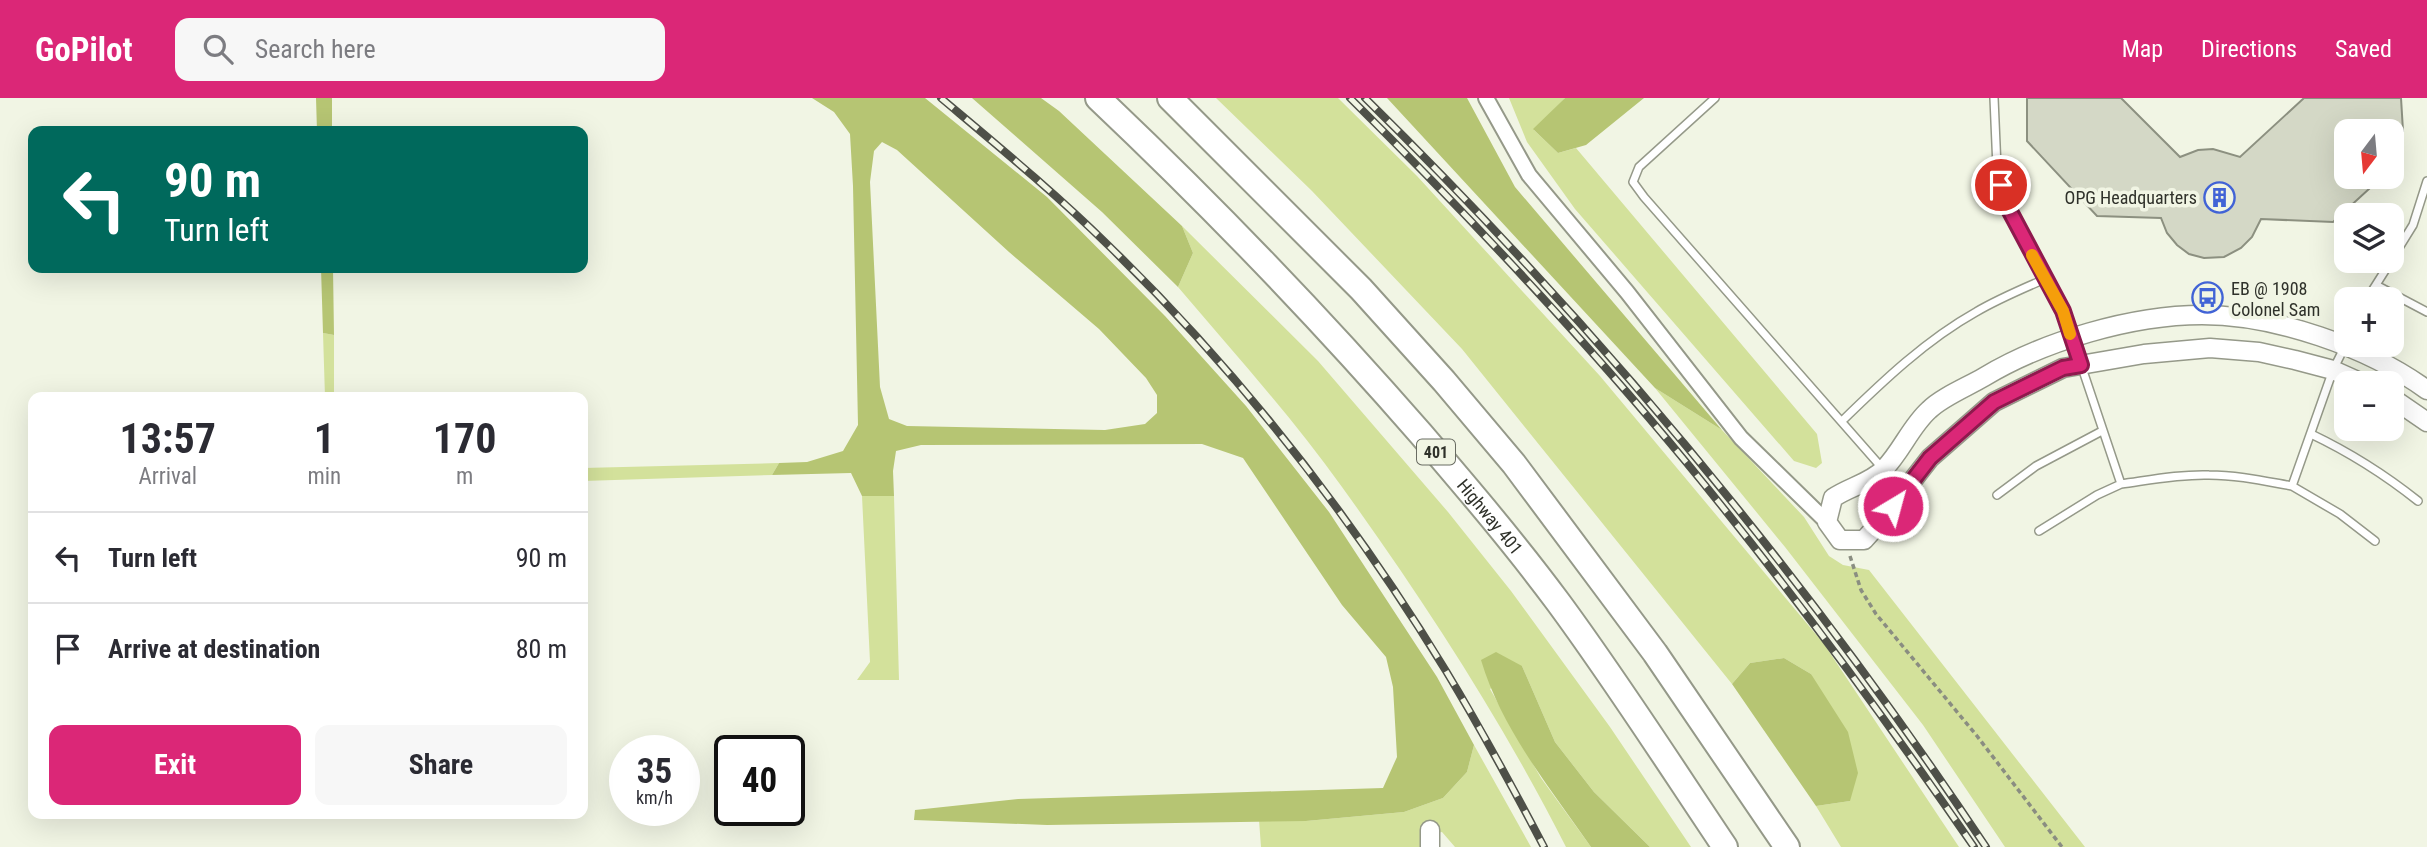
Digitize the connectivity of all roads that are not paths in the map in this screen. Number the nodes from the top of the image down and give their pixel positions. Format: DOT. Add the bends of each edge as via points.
graph roads {
  1 [pos="1098,98"];
  2 [pos="1170,98"];
  3 [pos="1486,98"];
  4 [pos="1715,98"];
  5 [pos="1994,98"];
  6 [pos="2427,181"];
  7 [pos="2404,240"];
  8 [pos="2384,273"];
  9 [pos="2045,279"];
  10 [pos="2376,285"];
  11 [pos="2427,312"];
  12 [pos="2071,338"];
  13 [pos="2334,340"];
  14 [pos="2340,357"];
  15 [pos="2370,357"];
  16 [pos="2081,365"];
  17 [pos="2333,370"];
  18 [pos="2427,390"];
  19 [pos="2404,406"];
  20 [pos="1842,421"];
  21 [pos="2427,422"];
  22 [pos="2102,431"];
  23 [pos="2311,434"];
  24 [pos="1883,470"];
  25 [pos="2121,484"];
  26 [pos="2292,486"];
  27 [pos="1904,490"];
  28 [pos="1997,495"];
  29 [pos="2418,501"];
  30 [pos="1827,522"];
  31 [pos="2039,531"];
  32 [pos="2375,541"];
  33 [pos="1725,847"];
  34 [pos="1787,847"];
  1 -- 33 [label="highway, Highway 401 / 401" via="1186,182 1362,366 1478,500 1558,601"];
  2 -- 34 [label="highway" via="1360,289 1514,464 1655,653"];
  3 -- 30 [label="street" via="1529,175 1741,438"];
  4 -- 20 [label="lane" via="1639,167 1633,182"];
  5 -- 9 [label="lane" via="1997,168 2005,202"];
  6 -- 7 [label="lane"];
  8 -- 10 [label="lane"];
  9 -- 12 [label="lane" via="2063,311"];
  9 -- 20 [label="lane" via="1976,312 1924,348"];
  10 -- 11 [label="lane"];
  12 -- 13 [label="street" via="2166,316 2205,315 2252,320"];
  12 -- 16 [label="lane"];
  12 -- 24 [label="street" via="2005,364 1929,409"];
  14 -- 17 [label="lane"];
  15 -- 18 [label="street"];
  16 -- 17 [label="street" via="2210,348 2259,352"];
  16 -- 22 [label="lane"];
  16 -- 27 [label="street" via="2063,368 1994,402 1930,458"];
  17 -- 23 [label="lane"];
  19 -- 21 [label="street"];
  20 -- 24 [label="lane"];
  22 -- 25 [label="lane"];
  22 -- 28 [label="lane" via="2036,466"];
  23 -- 26 [label="lane"];
  23 -- 29 [label="lane" via="2353,454"];
  24 -- 27 [label="lane"];
  24 -- 30 [label="street" via="1833,498"];
  25 -- 26 [label="lane" via="2208,474"];
  25 -- 31 [label="lane"];
  26 -- 32 [label="lane"];
  27 -- 30 [label="street" via="1864,540 1840,540"];
}
